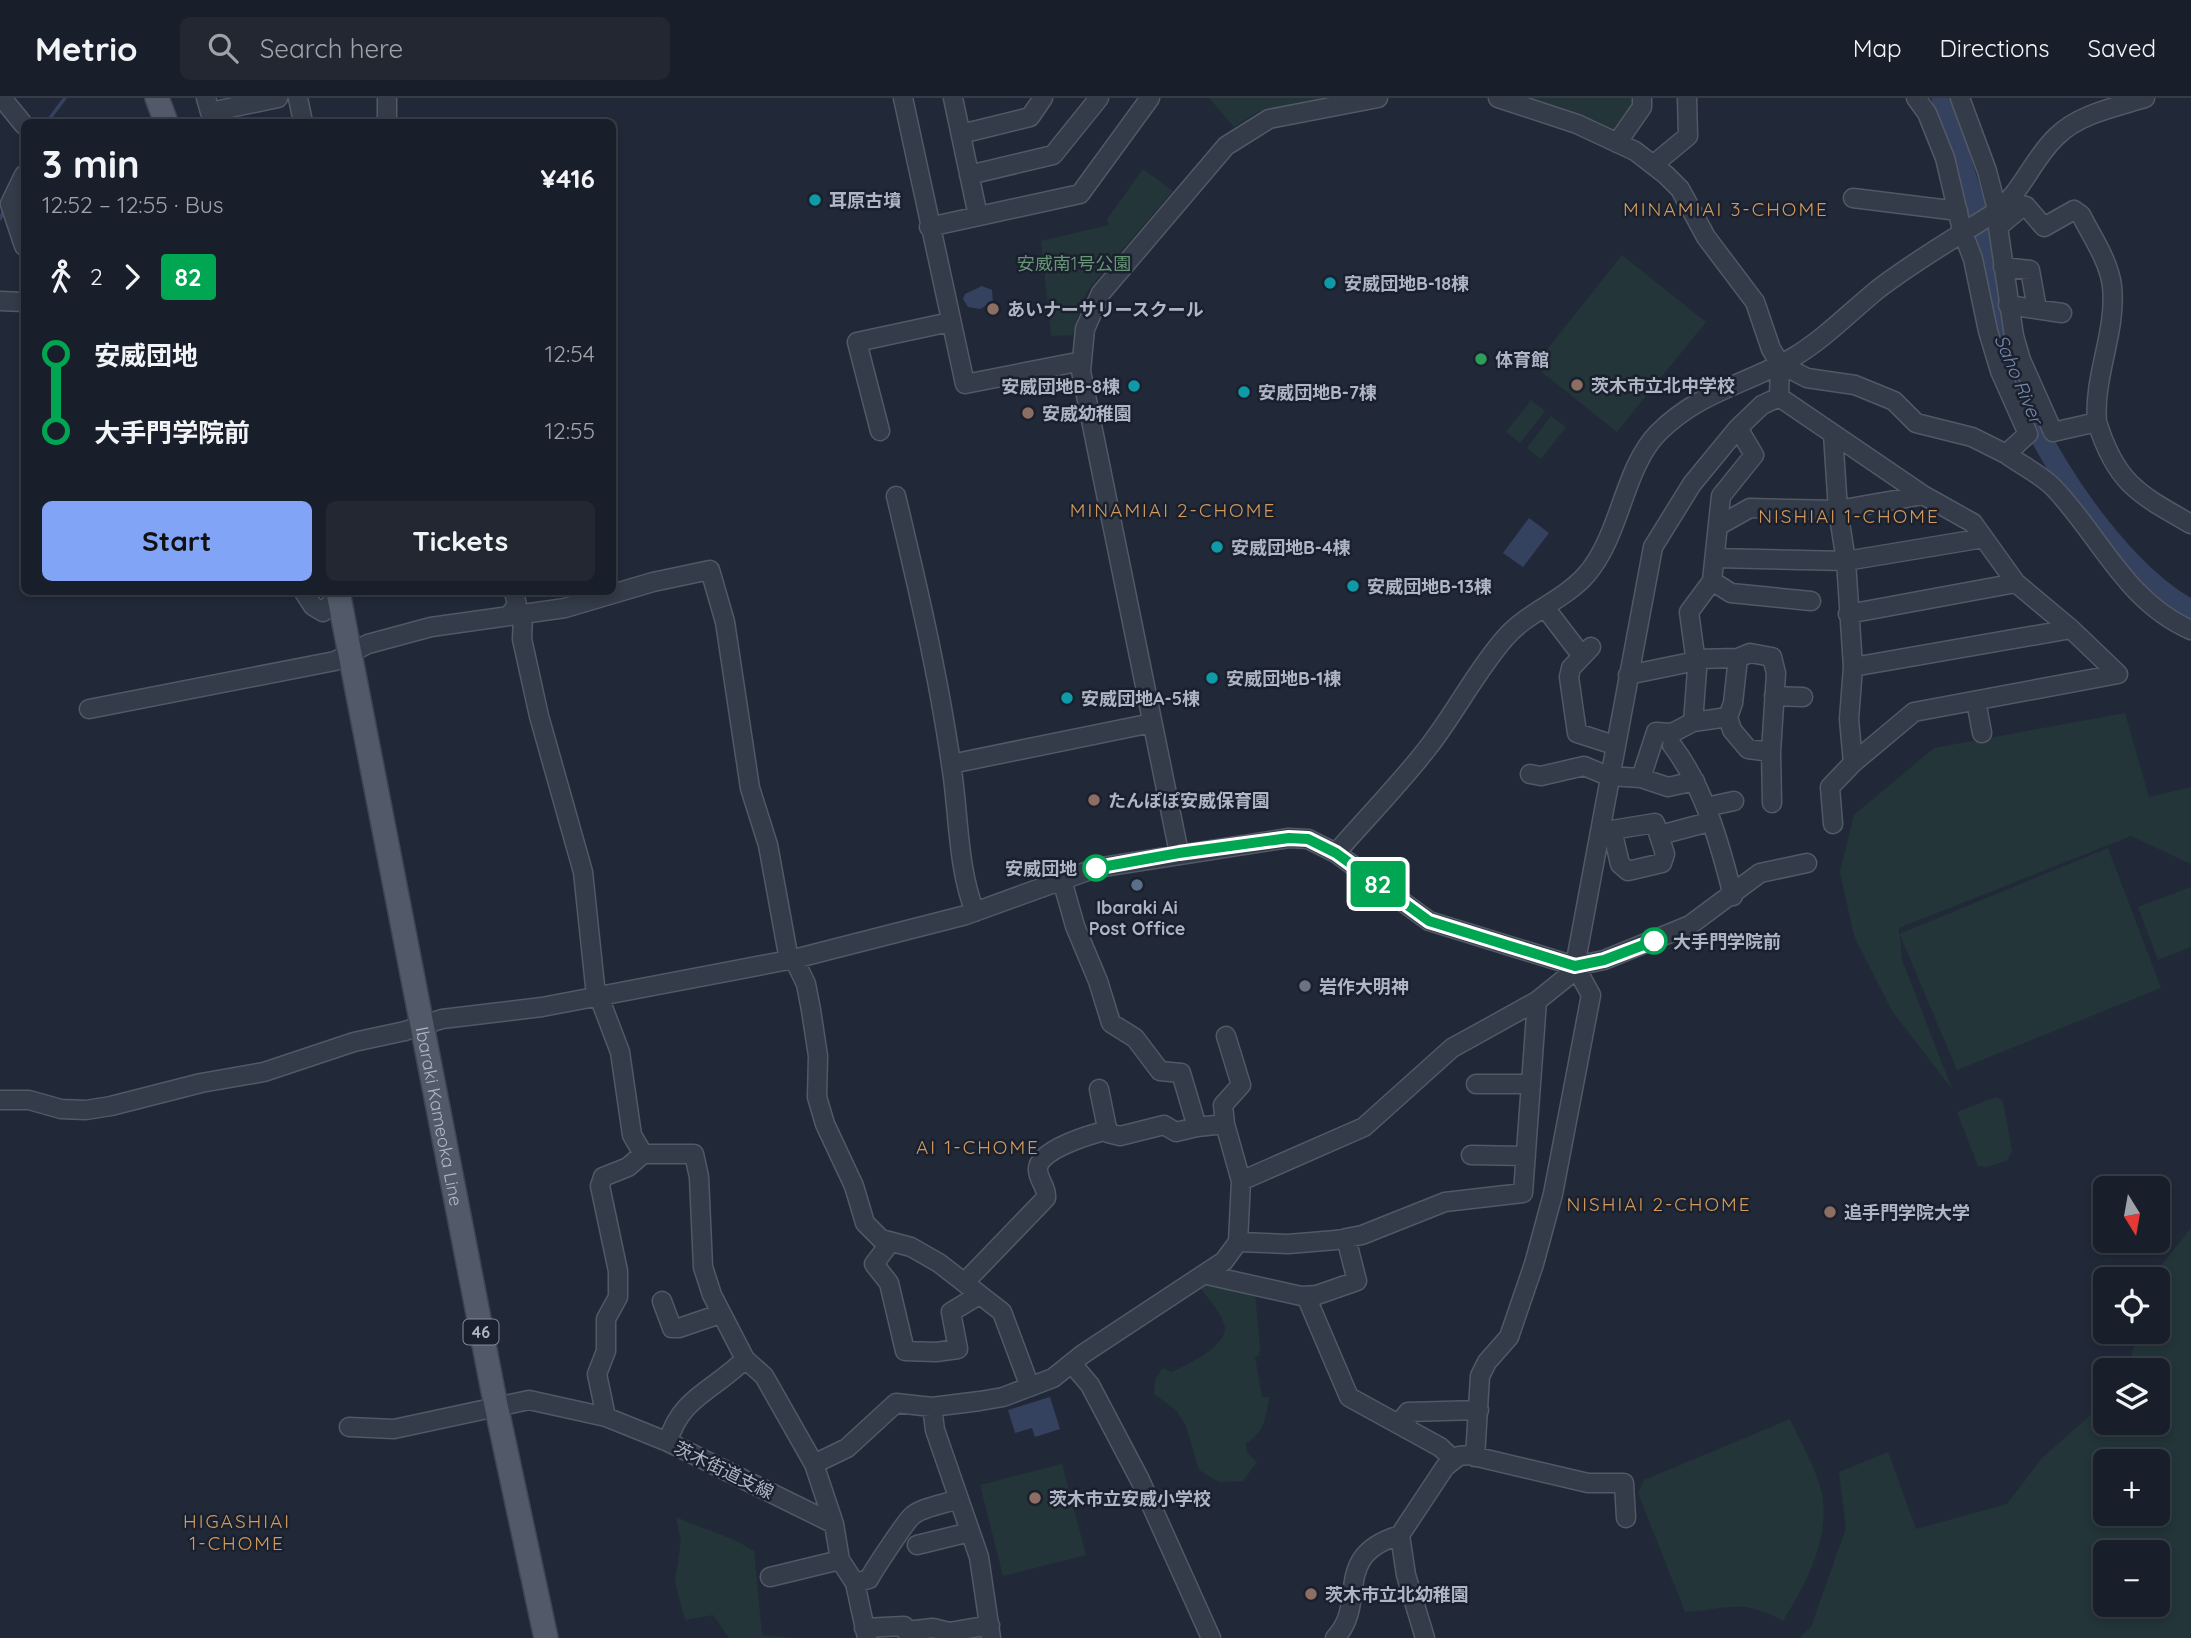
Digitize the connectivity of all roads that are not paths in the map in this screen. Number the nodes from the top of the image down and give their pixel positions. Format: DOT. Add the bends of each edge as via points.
graph roads {
  1 [pos="2,98"];
  2 [pos="157,98"];
  3 [pos="206,98"];
  4 [pos="278,98"];
  5 [pos="298,98"];
  6 [pos="387,98"];
  7 [pos="903,98"];
  8 [pos="953,98"];
  9 [pos="1043,98"];
  10 [pos="1099,98"];
  11 [pos="1150,98"];
  12 [pos="1378,98"];
  13 [pos="1498,98"];
  14 [pos="1642,98"];
  15 [pos="1687,98"];
  16 [pos="1916,98"];
  17 [pos="1961,98"];
  18 [pos="2145,98"];
  19 [pos="165,119"];
  20 [pos="302,119"];
  21 [pos="387,119"];
  22 [pos="21,121"];
  23 [pos="961,134"];
  24 [pos="1617,143"];
  25 [pos="1653,165"];
  26 [pos="970,175"];
  27 [pos="21,181"];
  28 [pos="1853,198"];
  29 [pos="2017,202"];
  30 [pos="1958,211"];
  31 [pos="1995,212"];
  32 [pos="978,216"];
  33 [pos="929,227"];
  34 [pos="0,229"];
  35 [pos="1962,230"];
  36 [pos="21,237"];
  37 [pos="21,240"];
  38 [pos="2003,267"];
  39 [pos="0,301"];
  40 [pos="21,302"];
  41 [pos="2008,305"];
  42 [pos="2037,309"];
  43 [pos="2063,313"];
  44 [pos="950,322"];
  45 [pos="1082,361"];
  46 [pos="1780,364"];
  47 [pos="1779,397"];
  48 [pos="2097,422"];
  49 [pos="1738,428"];
  50 [pos="880,430"];
  51 [pos="1833,434"];
  52 [pos="2006,454"];
  53 [pos="1923,495"];
  54 [pos="896,496"];
  55 [pos="1838,510"];
  56 [pos="2191,524"];
  57 [pos="1718,526"];
  58 [pos="1983,538"];
  59 [pos="1715,558"];
  60 [pos="1846,561"];
  61 [pos="1712,581"];
  62 [pos="2016,583"];
  63 [pos="616,593"];
  64 [pos="306,595"];
  65 [pos="336,595"];
  66 [pos="338,595"];
  67 [pos="515,595"];
  68 [pos="609,595"];
  69 [pos="1811,601"];
  70 [pos="1546,609"];
  71 [pos="517,614"];
  72 [pos="1848,614"];
  73 [pos="2071,629"];
  74 [pos="2191,630"];
  75 [pos="351,653"];
  76 [pos="1738,658"];
  77 [pos="1696,660"];
  78 [pos="1853,667"];
  79 [pos="1628,675"];
  80 [pos="1774,696"];
  81 [pos="1803,697"];
  82 [pos="1976,701"];
  83 [pos="89,709"];
  84 [pos="1728,717"];
  85 [pos="1693,722"];
  86 [pos="1152,723"];
  87 [pos="1982,733"];
  88 [pos="1614,745"];
  89 [pos="1672,745"];
  90 [pos="1771,752"];
  91 [pos="1853,763"];
  92 [pos="951,764"];
  93 [pos="1530,774"];
  94 [pos="1608,776"];
  95 [pos="1642,779"];
  96 [pos="1695,781"];
  97 [pos="1734,801"];
  98 [pos="1772,803"];
  99 [pos="1707,815"];
  100 [pos="1833,824"];
  101 [pos="1660,835"];
  102 [pos="1179,853"];
  103 [pos="1336,853"];
  104 [pos="1807,863"];
  105 [pos="1062,880"];
  106 [pos="1733,896"];
  107 [pos="975,912"];
  108 [pos="792,960"];
  109 [pos="1575,966"];
  110 [pos="601,997"];
  111 [pos="1536,1000"];
  112 [pos="422,1024"];
  113 [pos="1226,1036"];
  114 [pos="1476,1084"];
  115 [pos="1531,1084"];
  116 [pos="1099,1089"];
  117 [pos="0,1100"];
  118 [pos="1225,1124"];
  119 [pos="1197,1128"];
  120 [pos="1108,1130"];
  121 [pos="643,1154"];
  122 [pos="1471,1155"];
  123 [pos="1525,1156"];
  124 [pos="1241,1181"];
  125 [pos="1346,1238"];
  126 [pos="1238,1242"];
  127 [pos="890,1243"];
  128 [pos="1207,1275"];
  129 [pos="965,1282"];
  130 [pos="979,1295"];
  131 [pos="1306,1296"];
  132 [pos="662,1301"];
  133 [pos="720,1314"];
  134 [pos="745,1359"];
  135 [pos="1073,1365"];
  136 [pos="1030,1387"];
  137 [pos="496,1405"];
  138 [pos="932,1407"];
  139 [pos="1479,1410"];
  140 [pos="606,1417"];
  141 [pos="349,1427"];
  142 [pos="1409,1430"];
  143 [pos="668,1442"];
  144 [pos="1475,1457"];
  145 [pos="1453,1459"];
  146 [pos="814,1464"];
  147 [pos="958,1499"];
  148 [pos="1626,1518"];
  149 [pos="834,1524"];
  150 [pos="970,1532"];
  151 [pos="1400,1535"];
  152 [pos="916,1545"];
  153 [pos="841,1560"];
  154 [pos="770,1577"];
  155 [pos="855,1583"];
  156 [pos="991,1631"];
  157 [pos="865,1633"];
  158 [pos="547,1638"];
  159 [pos="1211,1638"];
  160 [pos="1335,1638"];
  161 [pos="1425,1638"];
  1 -- 22 [label="street"];
  2 -- 19 [label="main road"];
  3 -- 4 [label="street" via="210,112"];
  5 -- 20 [label="street"];
  6 -- 21 [label="street"];
  7 -- 33 [label="street"];
  8 -- 23 [label="street"];
  9 -- 23 [label="street" via="1030,117"];
  10 -- 26 [label="street" via="1054,155"];
  11 -- 32 [label="street" via="1080,194"];
  12 -- 45 [label="street" via="1269,119 1226,146 1101,293 1086,329"];
  13 -- 24 [label="street" via="1577,124"];
  14 -- 24 [label="street" via="1642,107"];
  15 -- 25 [label="street" via="1688,136"];
  16 -- 30 [label="street" via="1945,158"];
  17 -- 31 [label="street"];
  18 -- 29 [label="street" via="2096,114 2057,135"];
  23 -- 26 [label="street"];
  24 -- 25 [label="street"];
  25 -- 46 [label="street" via="1680,189 1706,237 1755,302"];
  26 -- 32 [label="street"];
  27 -- 36 [label="street" via="10,204"];
  28 -- 30 [label="street"];
  29 -- 31 [label="street"];
  29 -- 38 [label="street" via="1998,227"];
  29 -- 48 [label="street" via="2044,227 2074,210 2081,215 2109,273 2113,297"];
  30 -- 35 [label="street"];
  31 -- 35 [label="street"];
  32 -- 33 [label="street"];
  33 -- 44 [label="street"];
  34 -- 37 [label="street"];
  35 -- 46 [label="street"];
  35 -- 52 [label="street" via="2000,371 2028,434"];
  38 -- 41 [label="street"];
  38 -- 42 [label="street" via="2030,270"];
  39 -- 40 [label="street"];
  41 -- 42 [label="street"];
  41 -- 48 [label="street" via="2021,360 2053,432"];
  42 -- 43 [label="street"];
  44 -- 45 [label="street" via="965,384"];
  44 -- 50 [label="street" via="857,342"];
  45 -- 86 [label="street"];
  46 -- 47 [label="street"];
  46 -- 52 [label="street" via="1807,378 1855,385 1894,401 1916,423 1972,438"];
  46 -- 70 [label="street" via="1710,393 1655,436 1636,470 1608,542 1587,574"];
  47 -- 49 [label="street" via="1762,405"];
  47 -- 51 [label="street"];
  48 -- 56 [label="street" via="2106,452 2137,493"];
  49 -- 57 [label="street" via="1754,455 1721,496"];
  49 -- 79 [label="street" via="1692,484 1653,547"];
  51 -- 53 [label="street"];
  51 -- 55 [label="street"];
  52 -- 74 [label="street" via="2054,487 2141,596"];
  53 -- 55 [label="street"];
  53 -- 58 [label="street" via="1973,523"];
  54 -- 92 [label="street" via="926,622"];
  55 -- 57 [label="street" via="1750,508"];
  55 -- 60 [label="street"];
  57 -- 59 [label="street"];
  58 -- 60 [label="street"];
  58 -- 62 [label="street"];
  59 -- 60 [label="street"];
  59 -- 61 [label="street"];
  60 -- 72 [label="street"];
  61 -- 69 [label="street" via="1731,593"];
  61 -- 77 [label="street" via="1689,612"];
  62 -- 72 [label="street"];
  62 -- 73 [label="street"];
  63 -- 108 [label="street" via="710,570 725,622 750,788 768,845"];
  64 -- 65 [label="street" via="323,612"];
  66 -- 75 [label="main road, Ibaraki Kameoka Line / 46"];
  67 -- 71 [label="street"];
  68 -- 71 [label="street" via="565,608"];
  70 -- 88 [label="street" via="1586,652 1569,677 1577,733"];
  70 -- 103 [label="street" via="1507,636 1429,746"];
  71 -- 75 [label="street" via="431,627"];
  71 -- 110 [label="street" via="539,716 583,872 595,986"];
  72 -- 78 [label="street"];
  73 -- 78 [label="street"];
  73 -- 82 [label="street" via="2118,674"];
  75 -- 83 [label="street" via="335,661"];
  75 -- 112 [label="main road, Ibaraki Kameoka Line / 46"];
  76 -- 77 [label="street"];
  76 -- 80 [label="street" via="1750,653 1772,657"];
  76 -- 84 [label="street"];
  77 -- 79 [label="street"];
  77 -- 85 [label="street"];
  78 -- 91 [label="street" via="1849,719"];
  79 -- 88 [label="street"];
  80 -- 81 [label="street"];
  80 -- 90 [label="street"];
  82 -- 87 [label="street"];
  82 -- 91 [label="street" via="1914,712"];
  84 -- 85 [label="street"];
  84 -- 90 [label="street" via="1748,749"];
  85 -- 95 [label="street" via="1672,733 1656,732"];
  86 -- 92 [label="street"];
  86 -- 102 [label="street"];
  88 -- 94 [label="street"];
  89 -- 96 [label="street"];
  90 -- 98 [label="street"];
  91 -- 100 [label="street" via="1830,787"];
  92 -- 107 [label="street" via="964,869"];
  93 -- 94 [label="street" via="1541,776 1584,766"];
  94 -- 95 [label="street"];
  94 -- 109 [label="street"];
  95 -- 96 [label="street" via="1668,787"];
  96 -- 99 [label="street"];
  97 -- 99 [label="street"];
  99 -- 101 [label="street"];
  99 -- 106 [label="street"];
  102 -- 103 [label="street" via="1289,838 1308,839"];
  102 -- 105 [label="street" via="1096,868"];
  103 -- 109 [label="street" via="1429,921"];
  104 -- 106 [label="street" via="1760,873"];
  105 -- 107 [label="street"];
  105 -- 119 [label="street" via="1111,1023 1135,1038 1160,1071 1181,1073"];
  106 -- 109 [label="street" via="1690,925 1604,960"];
  107 -- 108 [label="street"];
  108 -- 110 [label="street"];
  108 -- 127 [label="street" via="806,984 818,1056 817,1097 825,1124 854,1186 865,1223"];
  109 -- 111 [label="street"];
  109 -- 139 [label="street" via="1591,995 1553,1194 1509,1337 1481,1373"];
  110 -- 112 [label="street"];
  110 -- 121 [label="street" via="620,1052 632,1135"];
  111 -- 115 [label="street"];
  111 -- 124 [label="street" via="1452,1048 1364,1127"];
  112 -- 117 [label="street" via="264,1072 111,1106 61,1109 29,1100"];
  112 -- 137 [label="main road, Ibaraki Kameoka Line / 46"];
  113 -- 118 [label="street" via="1241,1085 1223,1105"];
  114 -- 115 [label="street"];
  115 -- 123 [label="street"];
  116 -- 120 [label="street"];
  118 -- 119 [label="street"];
  118 -- 124 [label="street"];
  119 -- 120 [label="street" via="1176,1132 1164,1125 1119,1136"];
  120 -- 129 [label="street" via="1075,1139 1040,1164 1045,1198"];
  121 -- 133 [label="street" via="694,1154 702,1267"];
  121 -- 140 [label="street" via="628,1167 603,1177 600,1186 618,1271 618,1297 606,1319 606,1350 597,1374"];
  122 -- 123 [label="street"];
  123 -- 125 [label="street" via="1523,1193 1445,1202"];
  124 -- 126 [label="street"];
  125 -- 126 [label="street" via="1288,1244"];
  125 -- 131 [label="street" via="1357,1281"];
  126 -- 128 [label="street"];
  127 -- 129 [label="street" via="912,1247"];
  127 -- 130 [label="street" via="874,1264 889,1283 905,1351 957,1349 951,1312"];
  128 -- 131 [label="street"];
  128 -- 135 [label="street" via="1083,1354"];
  129 -- 130 [label="street"];
  130 -- 136 [label="street" via="1002,1312"];
  131 -- 142 [label="street" via="1349,1397"];
  132 -- 133 [label="street" via="672,1328"];
  133 -- 134 [label="street"];
  134 -- 143 [label="street" via="680,1412"];
  134 -- 146 [label="street" via="764,1376"];
  135 -- 136 [label="street"];
  135 -- 159 [label="street" via="1090,1385 1140,1480"];
  136 -- 138 [label="street" via="1003,1397"];
  137 -- 140 [label="street, 茨木街道支線" via="529,1400"];
  137 -- 141 [label="street, 茨木街道支線" via="394,1429"];
  137 -- 158 [label="main road, Ibaraki Kameoka Line / 46"];
  138 -- 146 [label="street" via="896,1403 847,1448"];
  138 -- 147 [label="street"];
  139 -- 142 [label="street" via="1408,1412 1404,1417"];
  139 -- 144 [label="street"];
  140 -- 143 [label="street, 茨木街道支線"];
  142 -- 145 [label="street"];
  143 -- 149 [label="street, 茨木街道支線"];
  144 -- 145 [label="street"];
  144 -- 148 [label="street" via="1588,1483 1624,1483"];
  145 -- 151 [label="street"];
  146 -- 149 [label="street"];
  147 -- 150 [label="street"];
  147 -- 155 [label="street" via="912,1516 869,1579"];
  149 -- 153 [label="street"];
  150 -- 152 [label="street"];
  150 -- 156 [label="street" via="979,1557"];
  151 -- 160 [label="street" via="1384,1540 1363,1559 1350,1590 1349,1617"];
  151 -- 161 [label="street" via="1406,1575"];
  153 -- 154 [label="street"];
  153 -- 155 [label="street"];
  155 -- 157 [label="street"];
  156 -- 157 [label="street" via="906,1631 904,1626"];
}
